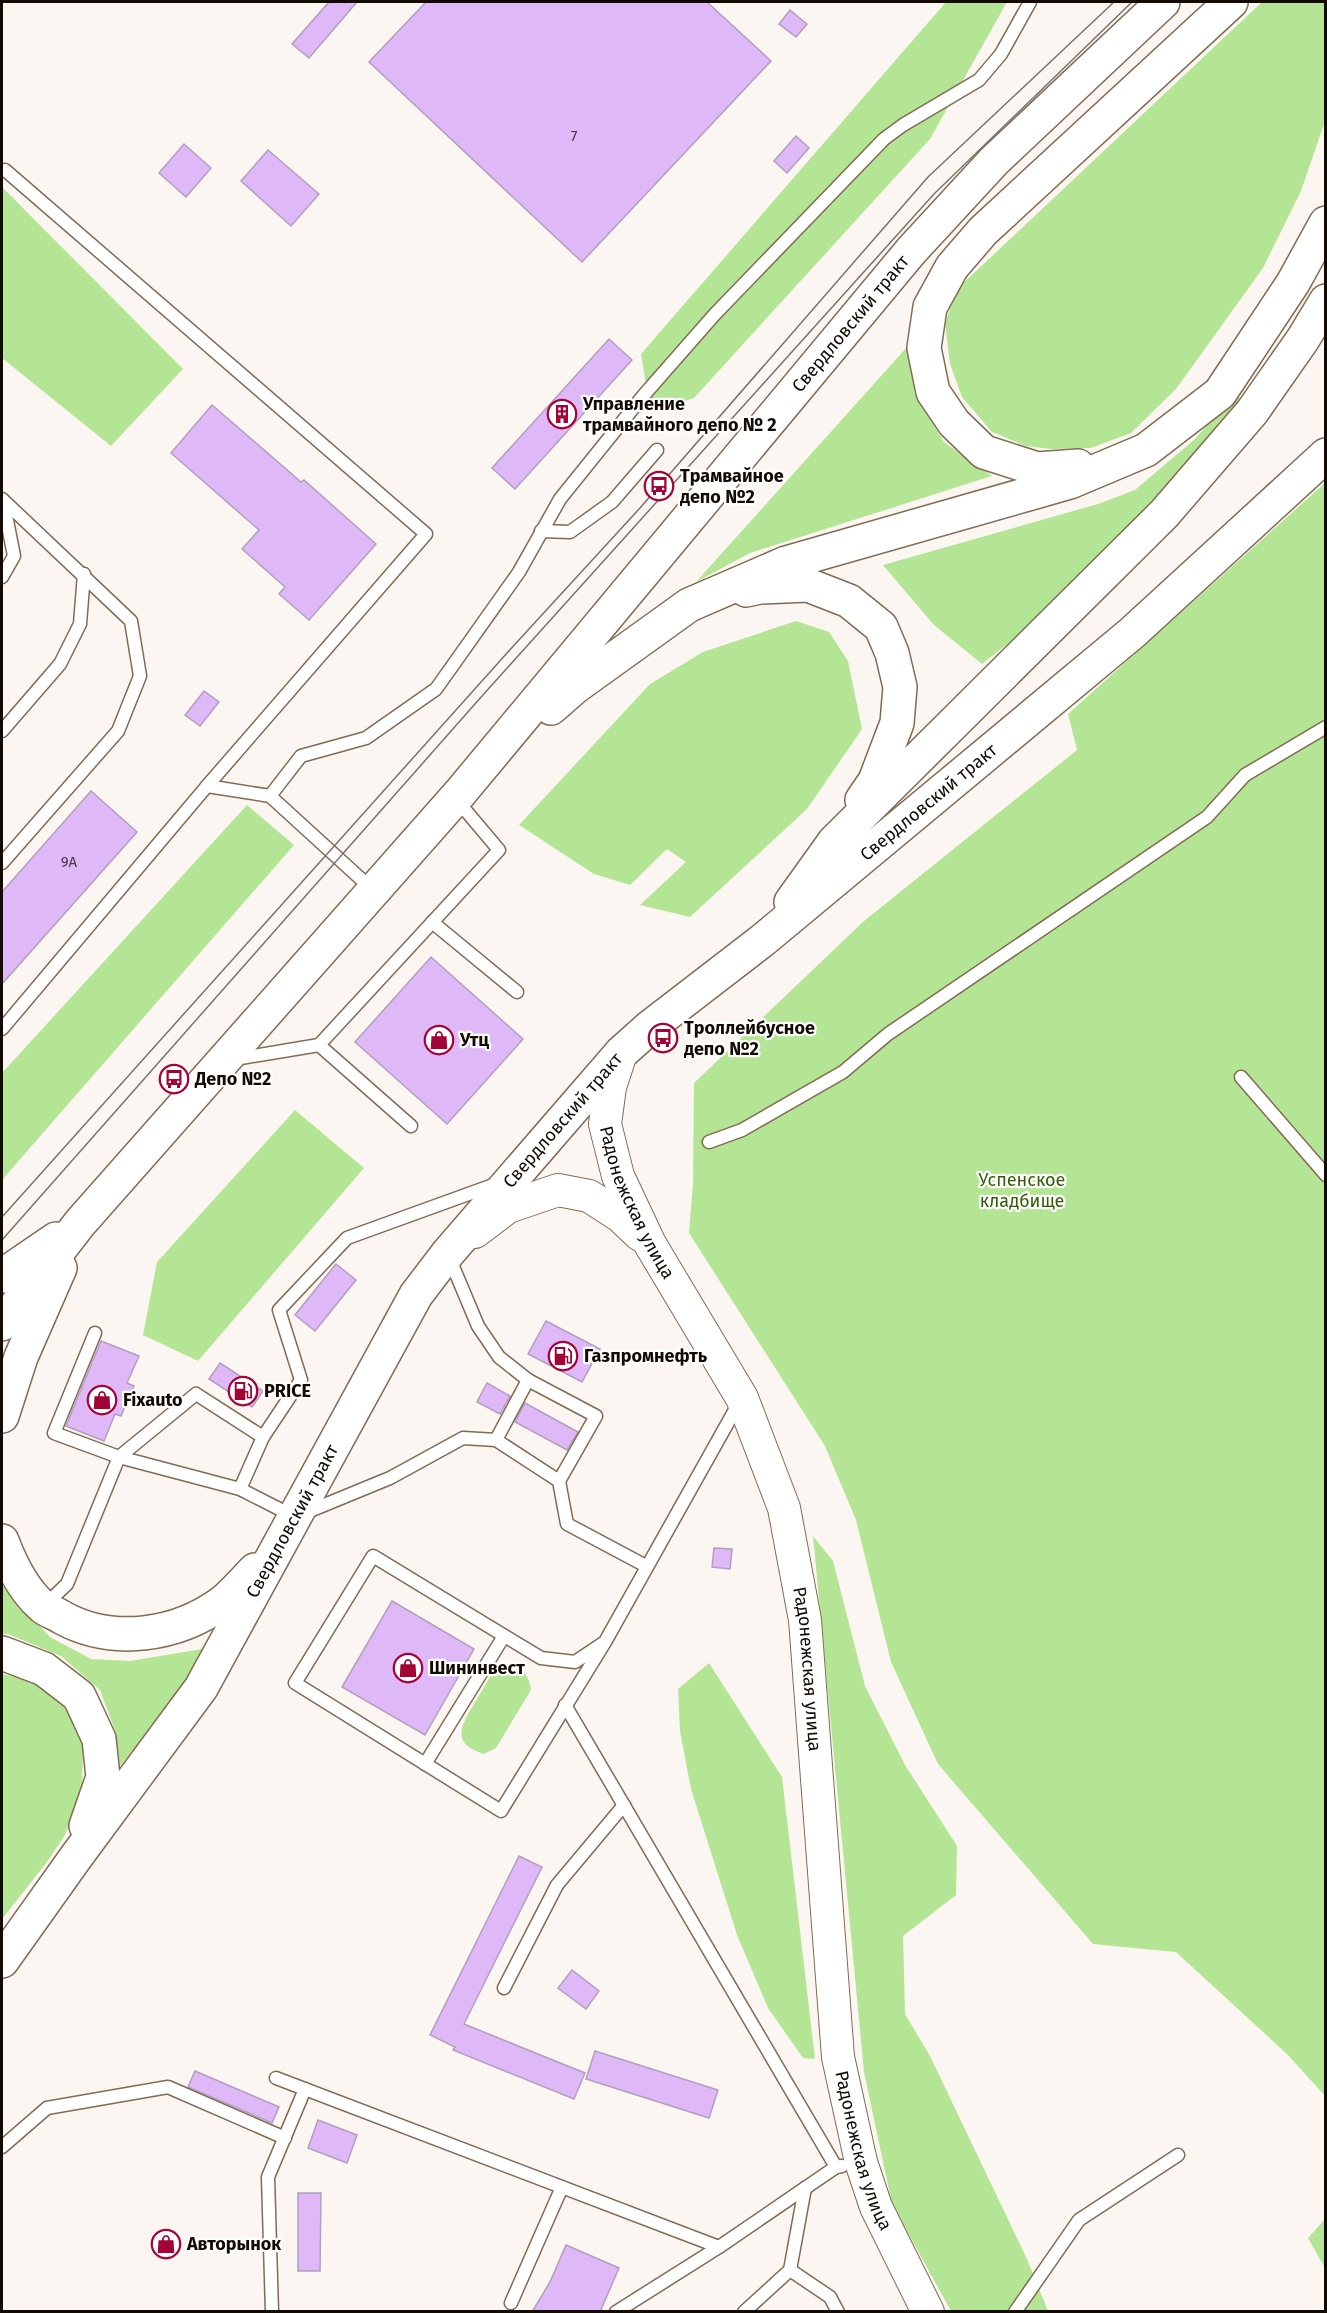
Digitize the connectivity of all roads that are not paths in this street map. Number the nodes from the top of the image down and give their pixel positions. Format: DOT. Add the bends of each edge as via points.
graph roads {
  1 [pos="1030,2"];
  2 [pos="1163,2"];
  3 [pos="1231,2"];
  4 [pos="5,170"];
  5 [pos="1326,224"];
  6 [pos="1326,301"];
  7 [pos="657,450"];
  8 [pos="1146,450"];
  9 [pos="1326,455"];
  10 [pos="2,500"];
  11 [pos="541,531"];
  12 [pos="84,574"];
  13 [pos="2,577"];
  14 [pos="689,605"];
  15 [pos="1326,727"];
  16 [pos="2,731"];
  17 [pos="207,786"];
  18 [pos="270,796"];
  19 [pos="458,796"];
  20 [pos="834,842"];
  21 [pos="2,863"];
  22 [pos="374,890"];
  23 [pos="432,922"];
  24 [pos="764,940"];
  25 [pos="517,992"];
  26 [pos="2,1029"];
  27 [pos="319,1045"];
  28 [pos="621,1053"];
  29 [pos="222,1061"];
  30 [pos="1240,1077"];
  31 [pos="411,1126"];
  32 [pos="709,1142"];
  33 [pos="1326,1175"];
  34 [pos="512,1179"];
  35 [pos="80,1223"];
  36 [pos="650,1244"];
  37 [pos="448,1253"];
  38 [pos="2,1276"];
  39 [pos="2,1324"];
  40 [pos="94,1333"];
  41 [pos="528,1380"];
  42 [pos="742,1398"];
  43 [pos="2,1416"];
  44 [pos="263,1437"];
  45 [pos="496,1440"];
  46 [pos="119,1457"];
  47 [pos="559,1481"];
  48 [pos="240,1489"];
  49 [pos="295,1517"];
  50 [pos="2,1541"];
  51 [pos="281,1545"];
  52 [pos="646,1566"];
  53 [pos="43,1607"];
  54 [pos="504,1636"];
  55 [pos="604,1642"];
  56 [pos="2,1653"];
  57 [pos="565,1705"];
  58 [pos="425,1764"];
  59 [pos="624,1805"];
  60 [pos="76,1857"];
  61 [pos="2,1961"];
  62 [pos="504,1988"];
  63 [pos="276,2078"];
  64 [pos="305,2089"];
  65 [pos="285,2138"];
  66 [pos="2,2147"];
  67 [pos="1178,2155"];
  68 [pos="849,2165"];
  69 [pos="562,2187"];
  70 [pos="805,2188"];
  71 [pos="719,2247"];
  72 [pos="790,2270"];
  73 [pos="511,2303"];
  74 [pos="272,2312"];
  75 [pos="616,2312"];
  76 [pos="744,2312"];
  77 [pos="838,2312"];
  78 [pos="928,2312"];
  79 [pos="1015,2312"];
  1 -- 11 [label="lane" via="1001,54 979,80 884,139 715,314 560,499"];
  2 -- 19 [label="main road, Свердловский тракт" via="994,161 911,251"];
  3 -- 8 [label="main road" via="983,231 952,267 930,307 924,348 933,392 954,423 984,452 1037,469 1094,465"];
  4 -- 17 [label="lane" via="426,534"];
  5 -- 8 [label="main road" via="1293,283 1220,393"];
  6 -- 20 [label="main road" via="1252,412 1164,514"];
  7 -- 11 [label="lane" via="612,502 570,532"];
  8 -- 14 [label="main road" via="1070,482 786,562"];
  9 -- 24 [label="main road, Свердловский тракт" via="1132,633"];
  10 -- 12 [label="lane"];
  10 -- 13 [label="lane" via="14,556"];
  11 -- 18 [label="lane" via="493,612 436,689 366,738 301,756"];
  12 -- 16 [label="lane" via="80,624 60,664"];
  12 -- 21 [label="lane" via="131,621 140,676 118,731"];
  14 -- 19 [label="main road" via="575,687"];
  14 -- 20 [label="main road, Свердловский тракт" via="760,587 808,585 849,601 881,627 900,687 897,723 875,780"];
  15 -- 32 [label="lane" via="1245,775 1208,817 888,1034 843,1072 742,1130"];
  17 -- 18 [label="lane"];
  17 -- 26 [label="lane"];
  18 -- 22 [label="lane"];
  19 -- 22 [label="main road, Свердловский тракт"];
  19 -- 23 [label="lane" via="499,850"];
  20 -- 24 [label="main road"];
  22 -- 29 [label="main road, Свердловский тракт"];
  23 -- 25 [label="lane"];
  23 -- 27 [label="lane"];
  24 -- 28 [label="main road, Свердловский тракт"];
  27 -- 29 [label="lane"];
  27 -- 31 [label="lane"];
  28 -- 34 [label="main road, Свердловский тракт"];
  28 -- 36 [label="street, Радонежская улица" via="610,1087 605,1124 618,1176"];
  29 -- 35 [label="main road, Свердловский тракт"];
  30 -- 33 [label="lane"];
  34 -- 37 [label="main road, Свердловский тракт"];
  34 -- 44 [label="lane" via="346,1238 279,1310 301,1380"];
  35 -- 38 [label="main road"];
  35 -- 39 [label="main road, Свердловский тракт"];
  35 -- 43 [label="main road" via="21,1357"];
  36 -- 37 [label="street" via="620,1216 589,1196 558,1190 508,1207"];
  36 -- 42 [label="street, Радонежская улица"];
  37 -- 41 [label="lane" via="478,1326 499,1357"];
  37 -- 49 [label="main road, Свердловский тракт" via="416,1295"];
  40 -- 46 [label="lane" via="54,1433"];
  41 -- 45 [label="lane"];
  41 -- 47 [label="lane" via="596,1416"];
  42 -- 52 [label="lane"];
  42 -- 68 [label="street, Радонежская улица" via="784,1508 805,1620"];
  44 -- 46 [label="lane" via="196,1394"];
  44 -- 48 [label="lane"];
  45 -- 47 [label="lane"];
  45 -- 49 [label="lane" via="463,1438 390,1478"];
  46 -- 48 [label="lane"];
  46 -- 53 [label="lane" via="67,1584"];
  47 -- 52 [label="lane" via="567,1524"];
  48 -- 49 [label="lane"];
  49 -- 51 [label="main road, Свердловский тракт"];
  50 -- 53 [label="main road" via="14,1571"];
  51 -- 53 [label="main road" via="223,1602 184,1624 139,1635 103,1632 76,1625"];
  51 -- 60 [label="main road, Свердловский тракт" via="201,1688"];
  52 -- 55 [label="lane"];
  54 -- 55 [label="lane" via="542,1658 575,1662"];
  54 -- 58 [label="lane"];
  54 -- 58 [label="lane" via="373,1556 295,1683"];
  55 -- 57 [label="lane"];
  56 -- 60 [label="main road" via="44,1669 79,1696 99,1738 103,1777"];
  57 -- 58 [label="lane" via="501,1811"];
  57 -- 59 [label="lane"];
  59 -- 62 [label="lane" via="557,1885"];
  59 -- 68 [label="lane"];
  60 -- 61 [label="main road, Свердловский тракт"];
  63 -- 64 [label="lane"];
  64 -- 65 [label="lane"];
  64 -- 69 [label="lane"];
  65 -- 66 [label="lane" via="168,2087 47,2108"];
  65 -- 74 [label="lane" via="268,2177"];
  67 -- 79 [label="lane" via="1080,2220"];
  68 -- 70 [label="lane"];
  68 -- 78 [label="street, Радонежская улица" via="876,2207"];
  69 -- 71 [label="lane"];
  69 -- 73 [label="lane"];
  70 -- 71 [label="lane"];
  70 -- 72 [label="lane"];
  71 -- 75 [label="lane"];
  72 -- 76 [label="lane"];
  72 -- 77 [label="lane" via="830,2297"];
}
